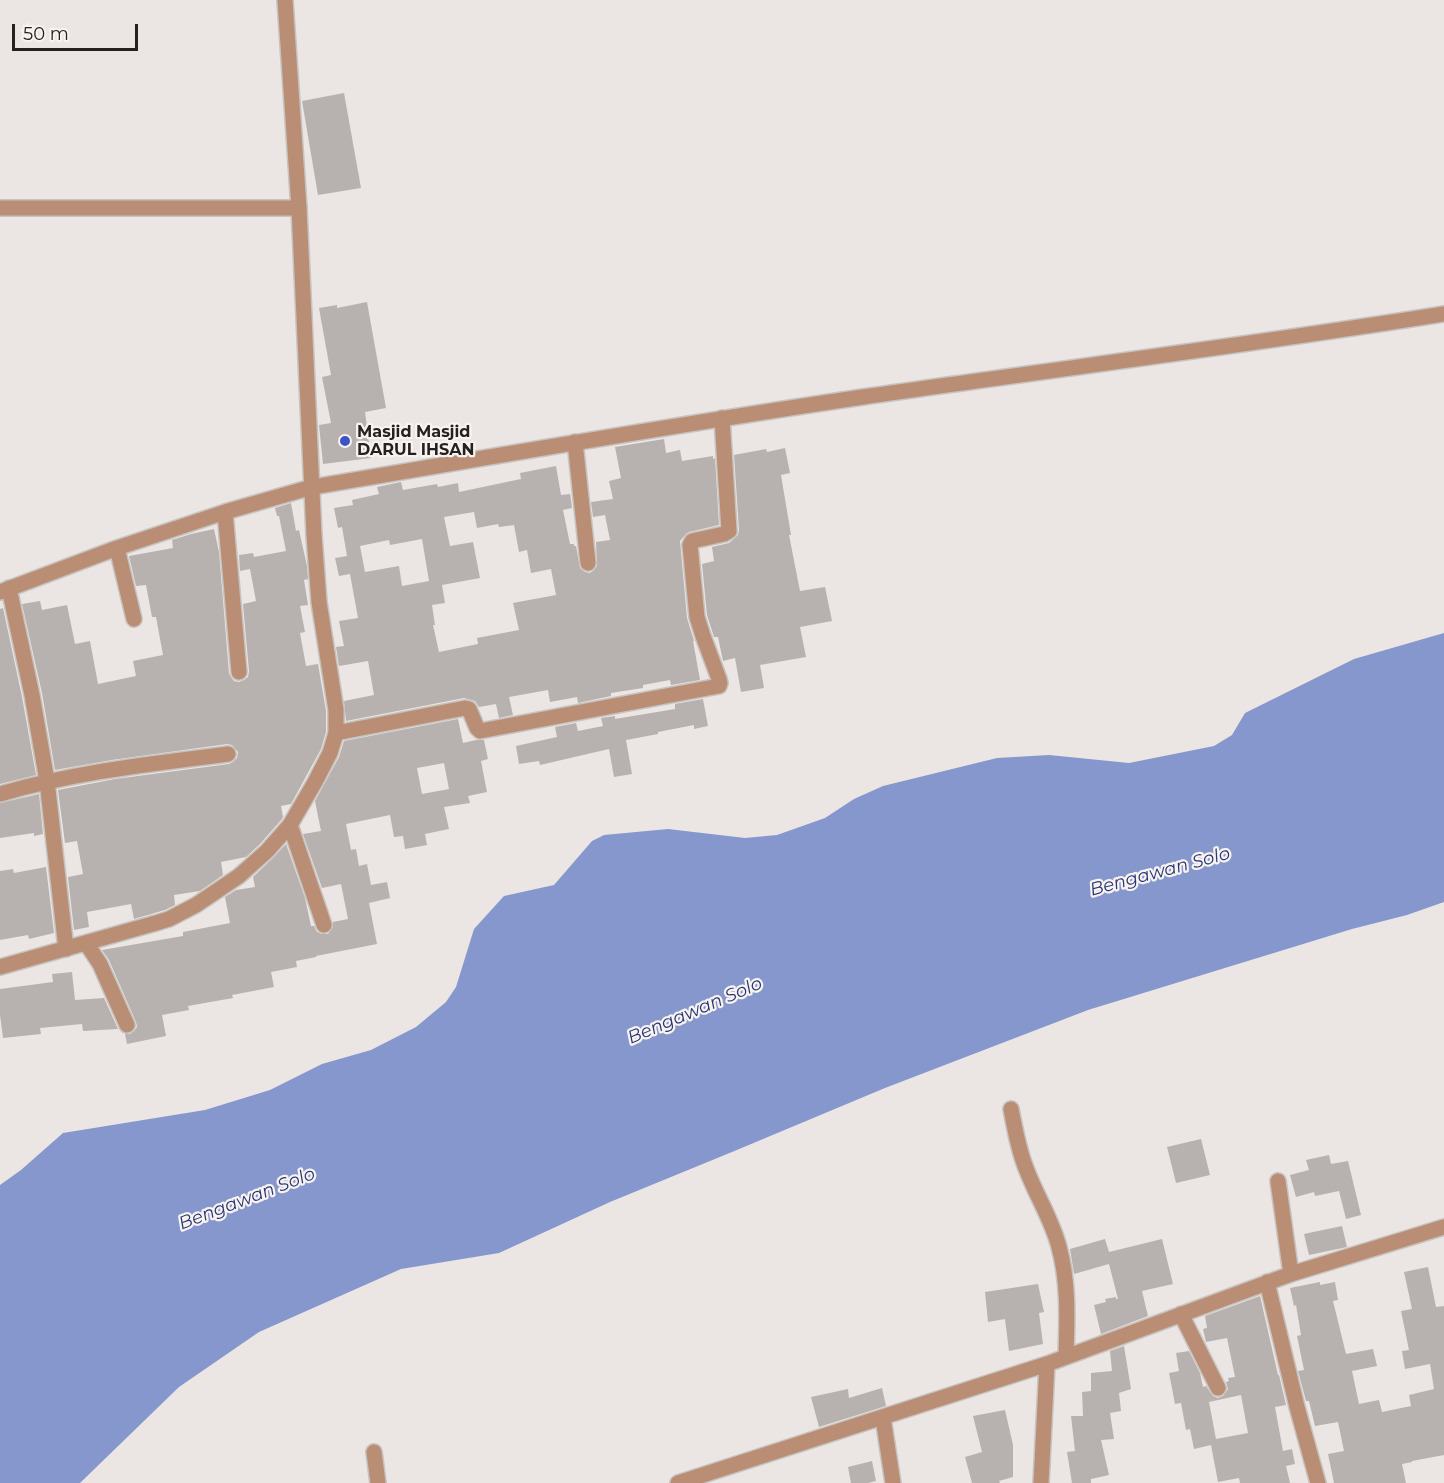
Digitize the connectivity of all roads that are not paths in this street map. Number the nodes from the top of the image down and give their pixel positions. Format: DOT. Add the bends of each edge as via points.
graph roads {
  1 [pos="285,0"];
  2 [pos="299,207"];
  3 [pos="0,208"];
  4 [pos="1444,314"];
  5 [pos="722,418"];
  6 [pos="575,442"];
  7 [pos="312,487"];
  8 [pos="225,512"];
  9 [pos="117,549"];
  10 [pos="588,563"];
  11 [pos="5,590"];
  12 [pos="134,619"];
  13 [pos="239,672"];
  14 [pos="336,734"];
  15 [pos="228,754"];
  16 [pos="47,781"];
  17 [pos="0,794"];
  18 [pos="290,825"];
  19 [pos="324,925"];
  20 [pos="86,943"];
  21 [pos="66,949"];
  22 [pos="0,967"];
  23 [pos="127,1025"];
  24 [pos="1011,1109"];
  25 [pos="1278,1181"];
  26 [pos="1444,1227"];
  27 [pos="1291,1274"];
  28 [pos="1267,1282"];
  29 [pos="1181,1314"];
  30 [pos="1066,1357"];
  31 [pos="1047,1364"];
  32 [pos="1218,1388"];
  33 [pos="883,1418"];
  34 [pos="374,1452"];
  35 [pos="378,1483"];
  36 [pos="678,1483"];
  37 [pos="893,1483"];
  38 [pos="1041,1483"];
  39 [pos="1318,1483"];
  1 -- 2 [label="street"];
  2 -- 3 [label="street"];
  2 -- 7 [label="street"];
  4 -- 5 [label="street"];
  5 -- 6 [label="street"];
  5 -- 14 [label="street" via="729,531 692,540 690,545 698,617 719,686 480,730 465,708"];
  6 -- 7 [label="street"];
  6 -- 10 [label="street"];
  7 -- 8 [label="street"];
  7 -- 14 [label="street" via="319,602 336,710"];
  8 -- 9 [label="street"];
  8 -- 13 [label="street"];
  9 -- 11 [label="street"];
  9 -- 12 [label="street"];
  11 -- 16 [label="street" via="32,695"];
  14 -- 18 [label="street" via="323,768"];
  15 -- 16 [label="street"];
  16 -- 17 [label="street"];
  16 -- 21 [label="street"];
  18 -- 19 [label="street"];
  18 -- 20 [label="street" via="238,876 196,905 170,919"];
  20 -- 21 [label="street"];
  20 -- 23 [label="street" via="104,971"];
  21 -- 22 [label="street"];
  24 -- 30 [label="street" via="1026,1170 1050,1218 1060,1250 1065,1275"];
  25 -- 27 [label="street"];
  26 -- 27 [label="street"];
  27 -- 28 [label="street"];
  28 -- 29 [label="street"];
  28 -- 39 [label="street"];
  29 -- 30 [label="street"];
  29 -- 32 [label="street"];
  30 -- 31 [label="street"];
  31 -- 33 [label="street"];
  31 -- 38 [label="street"];
  33 -- 36 [label="street"];
  33 -- 37 [label="street"];
  34 -- 35 [label="street"];
}
